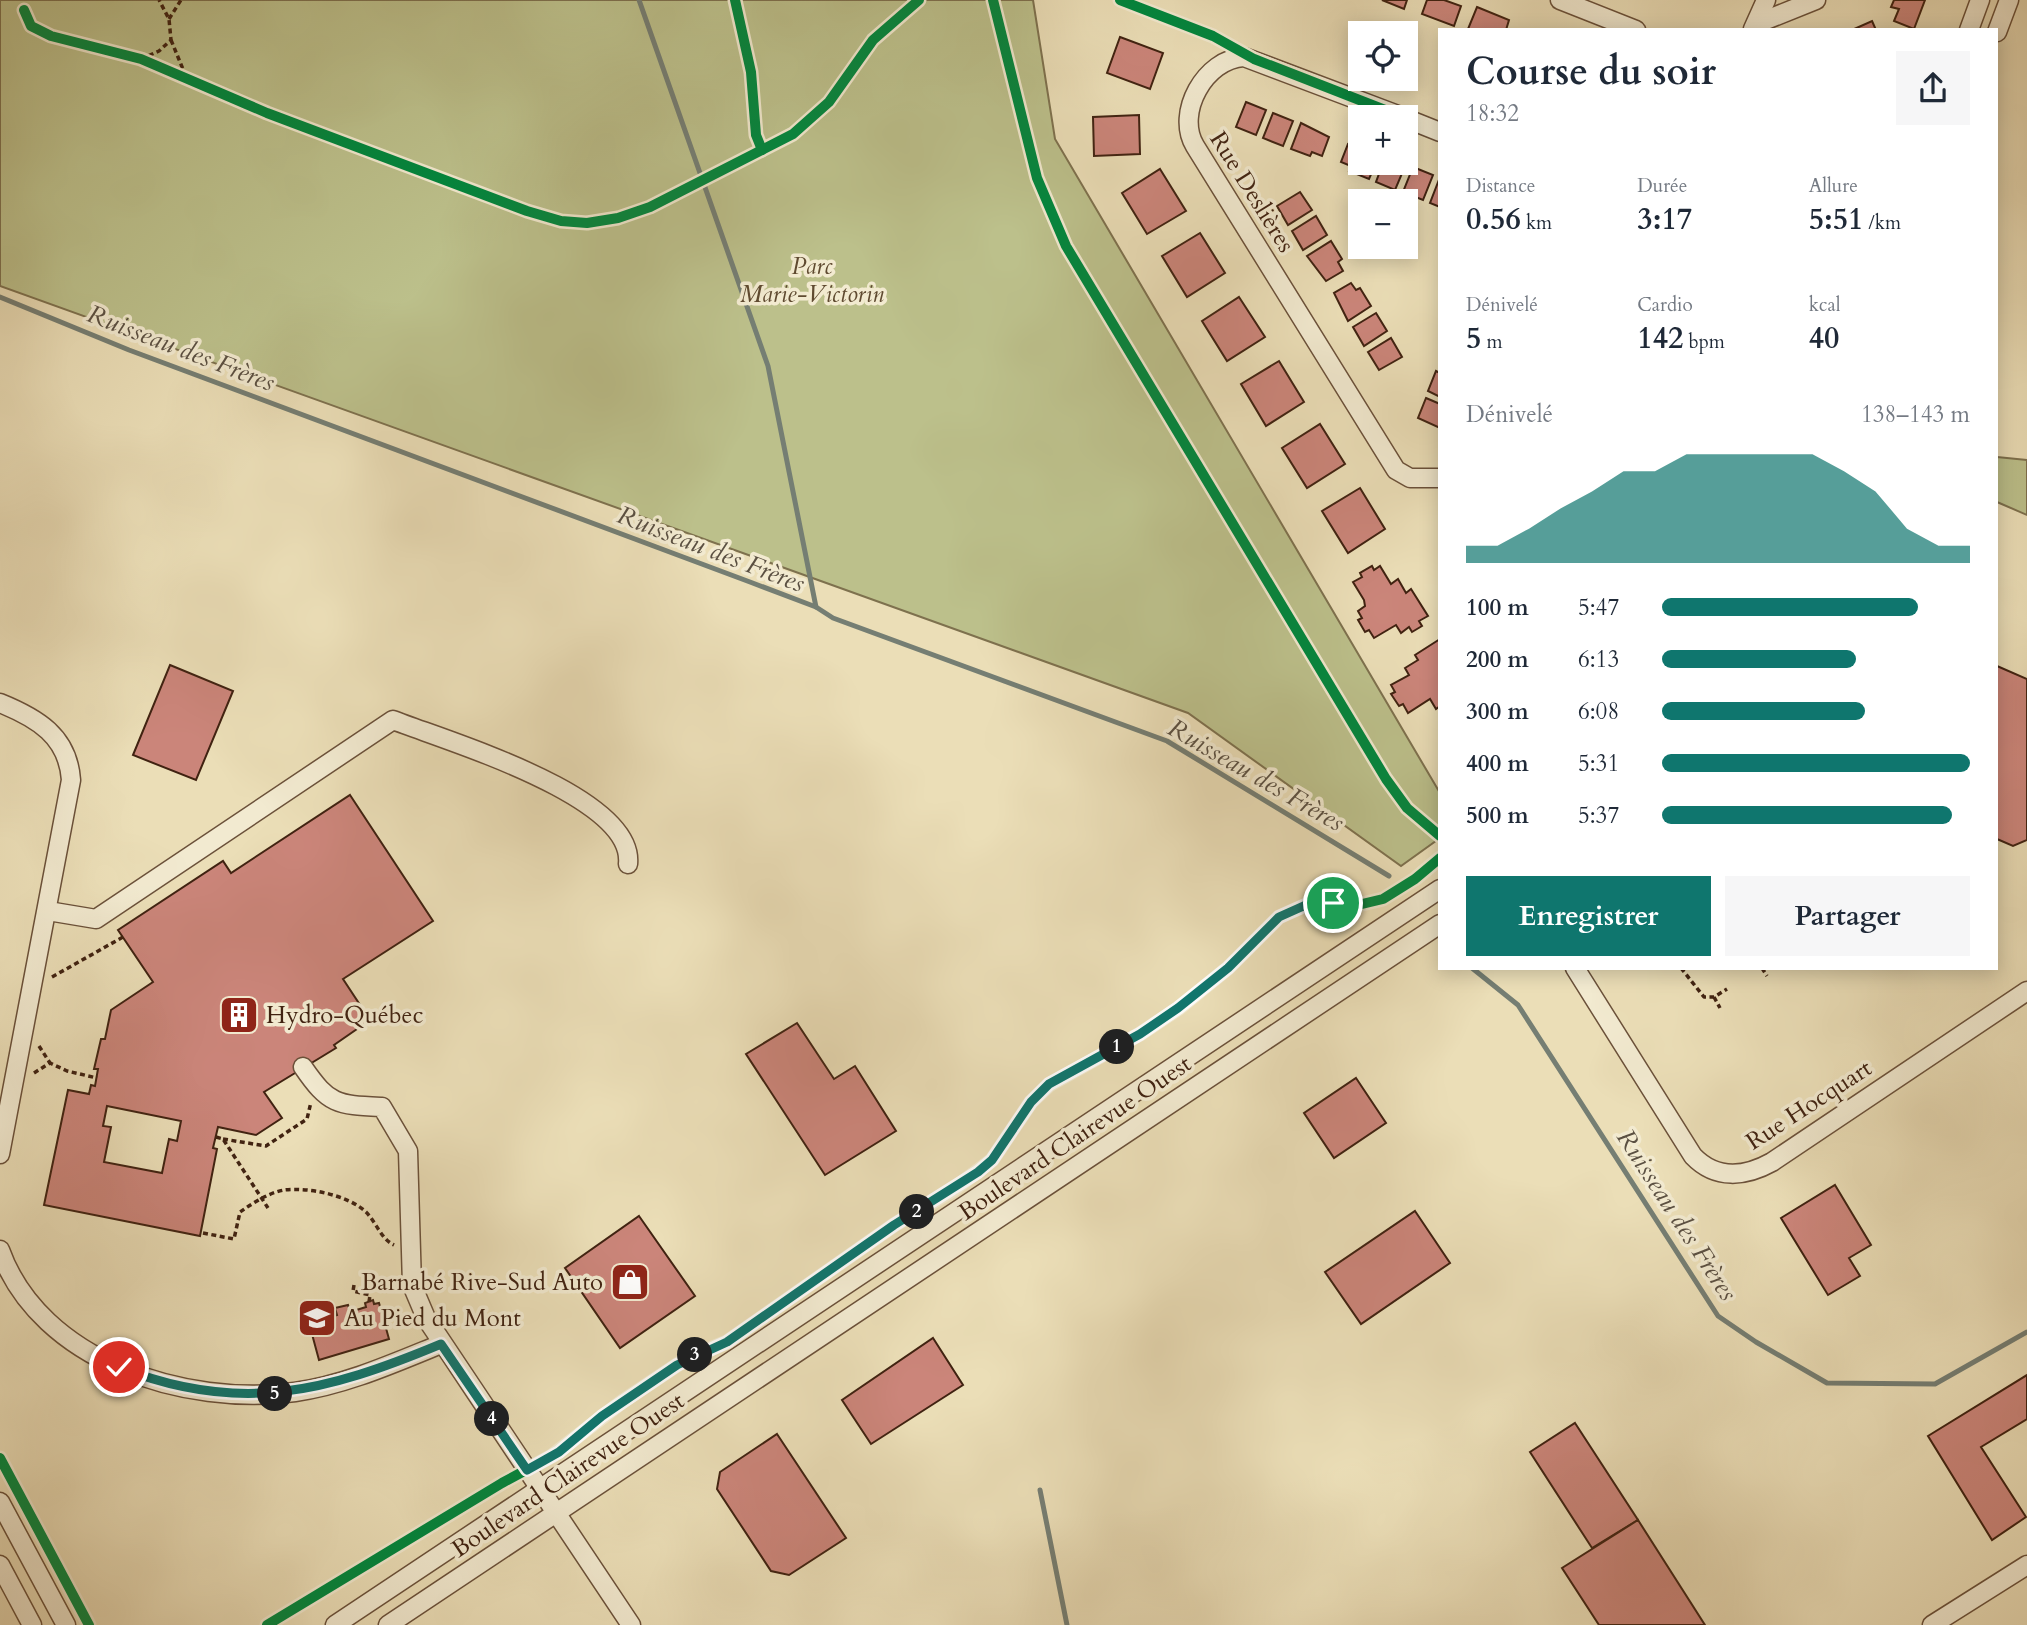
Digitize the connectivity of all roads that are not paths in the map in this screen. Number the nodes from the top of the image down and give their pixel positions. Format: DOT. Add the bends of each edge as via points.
graph roads {
  1 [pos="1560,0"];
  2 [pos="1766,0"];
  3 [pos="1816,0"];
  4 [pos="1980,0"];
  5 [pos="2009,0"];
  6 [pos="1754,27"];
  7 [pos="1631,28"];
  8 [pos="1970,28"];
  9 [pos="1998,29"];
  10 [pos="1370,105"];
  11 [pos="1418,123"];
  12 [pos="1438,131"];
  13 [pos="1438,478"];
  14 [pos="0,703"];
  15 [pos="628,864"];
  16 [pos="1438,890"];
  17 [pos="48,911"];
  18 [pos="1438,925"];
  19 [pos="1575,970"];
  20 [pos="2027,991"];
  21 [pos="1237,1024"];
  22 [pos="1253,1049"];
  23 [pos="303,1067"];
  24 [pos="0,1154"];
  25 [pos="0,1250"];
  26 [pos="785,1325"];
  27 [pos="441,1344"];
  28 [pos="800,1350"];
  29 [pos="540,1489"];
  30 [pos="0,1502"];
  31 [pos="556,1513"];
  32 [pos="0,1565"];
  33 [pos="2027,1565"];
  34 [pos="32,1625"];
  35 [pos="66,1625"];
  36 [pos="335,1625"];
  37 [pos="387,1625"];
  38 [pos="631,1625"];
  39 [pos="1932,1625"];
  1 -- 7 [label="street"];
  2 -- 6 [label="street"];
  3 -- 6 [label="street"];
  4 -- 8 [label="street"];
  5 -- 9 [label="street"];
  10 -- 13 [label="street, Rue Deslières" via="1244,57 1212,69 1187,127 1396,470 1410,478"];
  11 -- 12 [label="street, Rue Deslières"];
  14 -- 17 [label="street" via="46,726 68,762 70,797"];
  15 -- 17 [label="street" via="629,853 622,839 587,802 557,784 393,720 96,919"];
  16 -- 21 [label="street, Boulevard Clairevue Ouest"];
  17 -- 24 [label="street"];
  18 -- 22 [label="street, Boulevard Clairevue Ouest"];
  19 -- 20 [label="street, Rue Hocquart" via="1693,1156 1711,1169 1732,1175 1772,1162"];
  21 -- 22 [label="street"];
  21 -- 26 [label="street, Boulevard Clairevue Ouest"];
  22 -- 28 [label="street, Boulevard Clairevue Ouest"];
  23 -- 27 [label="street" via="331,1101 382,1107 408,1151 412,1285"];
  25 -- 27 [label="street" via="22,1293 66,1338 104,1360 168,1384 238,1394 295,1392 350,1378"];
  26 -- 28 [label="street"];
  26 -- 29 [label="street, Boulevard Clairevue Ouest"];
  27 -- 29 [label="street"];
  28 -- 31 [label="street, Boulevard Clairevue Ouest"];
  29 -- 31 [label="street"];
  29 -- 36 [label="street, Boulevard Clairevue Ouest"];
  30 -- 35 [label="street"];
  31 -- 37 [label="street, Boulevard Clairevue Ouest"];
  31 -- 38 [label="street"];
  32 -- 34 [label="street"];
  33 -- 39 [label="street"];
}
